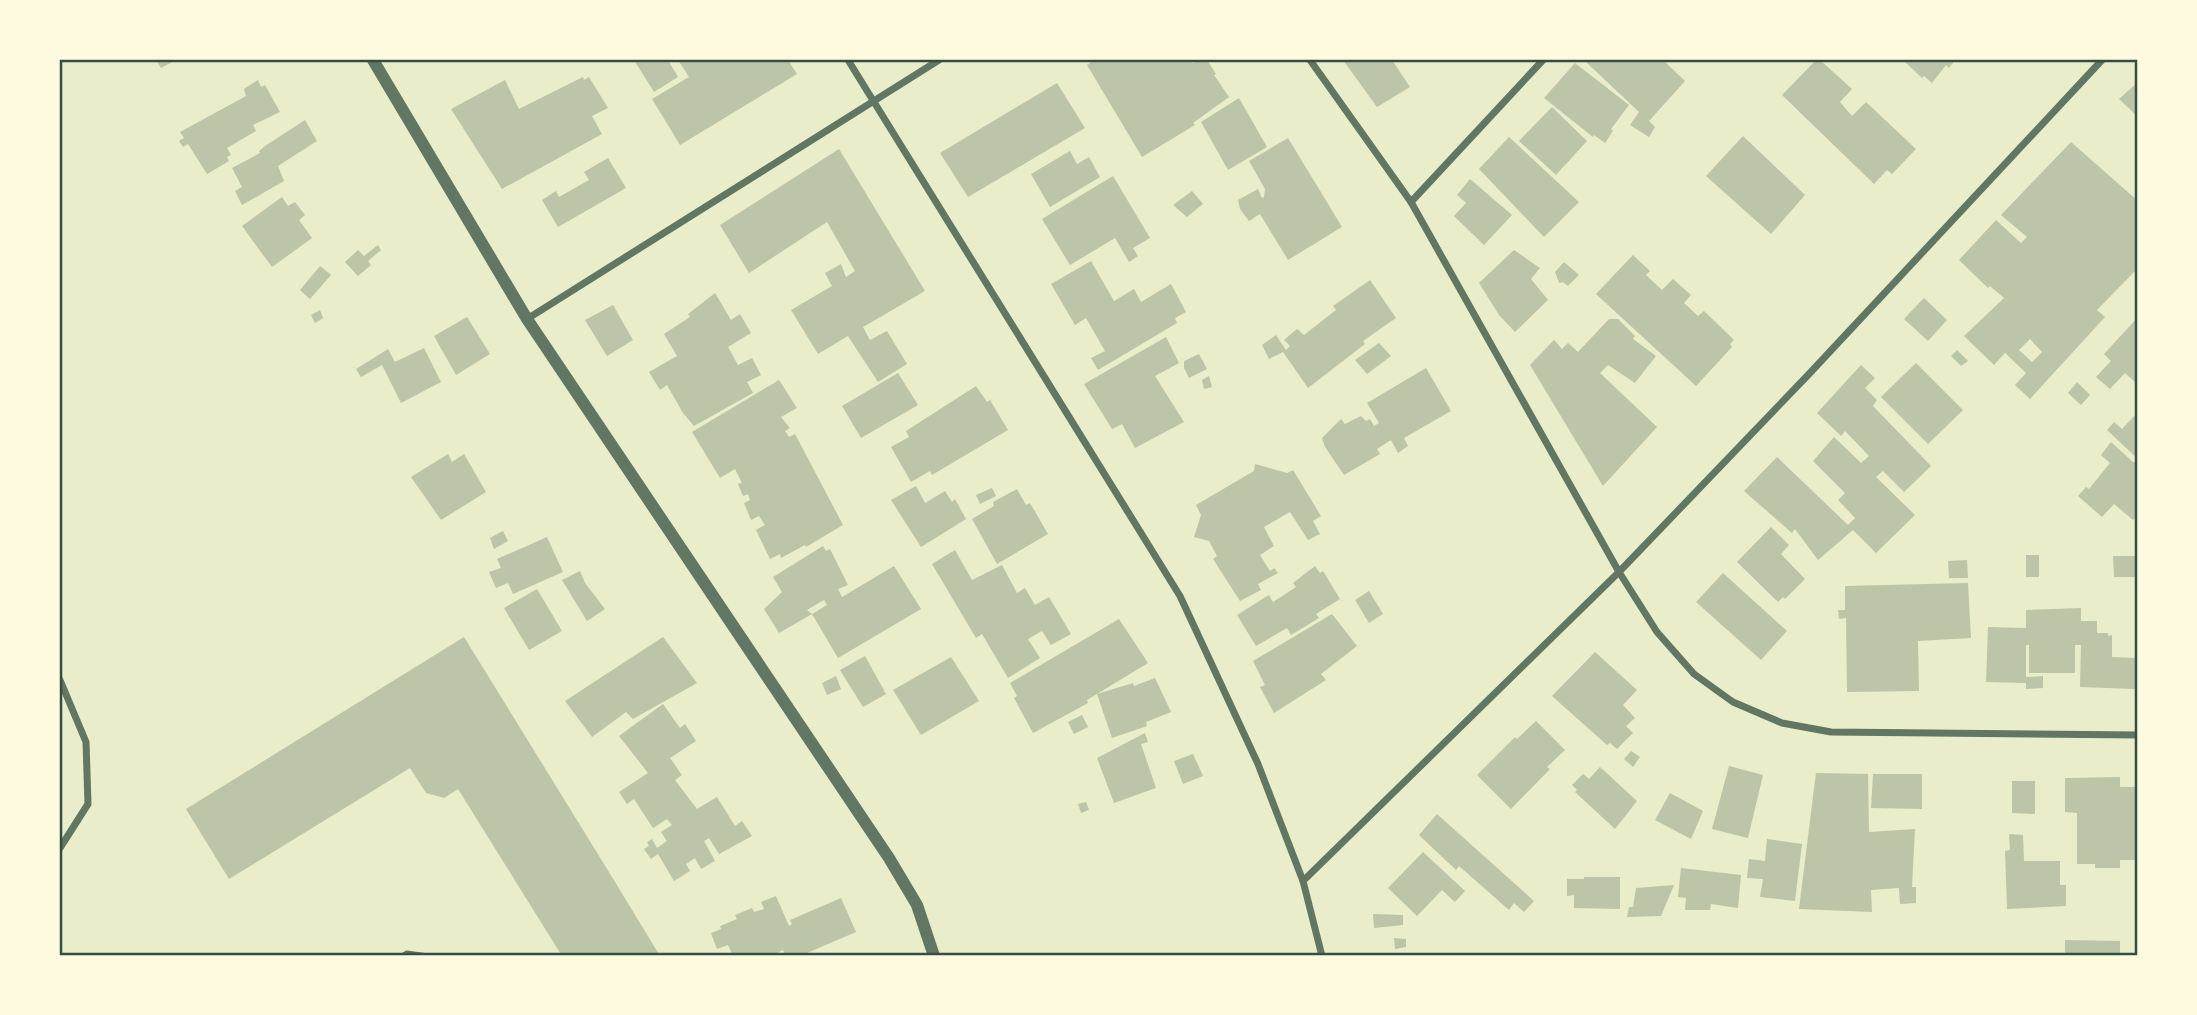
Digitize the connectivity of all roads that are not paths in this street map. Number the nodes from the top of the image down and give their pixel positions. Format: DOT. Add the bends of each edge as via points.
graph roads {
  1 [pos="373,60"];
  2 [pos="848,60"];
  3 [pos="939,60"];
  4 [pos="1310,60"];
  5 [pos="1543,60"];
  6 [pos="2102,60"];
  7 [pos="874,100"];
  8 [pos="1411,202"];
  9 [pos="527,319"];
  10 [pos="1619,572"];
  11 [pos="60,680"];
  12 [pos="2137,735"];
  13 [pos="60,848"];
  14 [pos="1303,881"];
  15 [pos="402,956"];
  16 [pos="428,956"];
  17 [pos="934,956"];
  18 [pos="1322,956"];
  1 -- 9 [label="street"];
  2 -- 7 [label="street"];
  3 -- 7 [label="street"];
  4 -- 8 [label="street"];
  5 -- 8 [label="street"];
  6 -- 10 [label="street"];
  7 -- 9 [label="street"];
  7 -- 14 [label="street" via="1180,596 1258,764"];
  8 -- 10 [label="street"];
  9 -- 17 [label="street" via="888,858 917,905"];
  10 -- 12 [label="street" via="1657,632 1694,674 1734,702 1782,723 1831,732"];
  10 -- 14 [label="street"];
  11 -- 13 [label="street" via="86,741 88,804"];
  14 -- 18 [label="street"];
  15 -- 16 [label="lane"];
}
